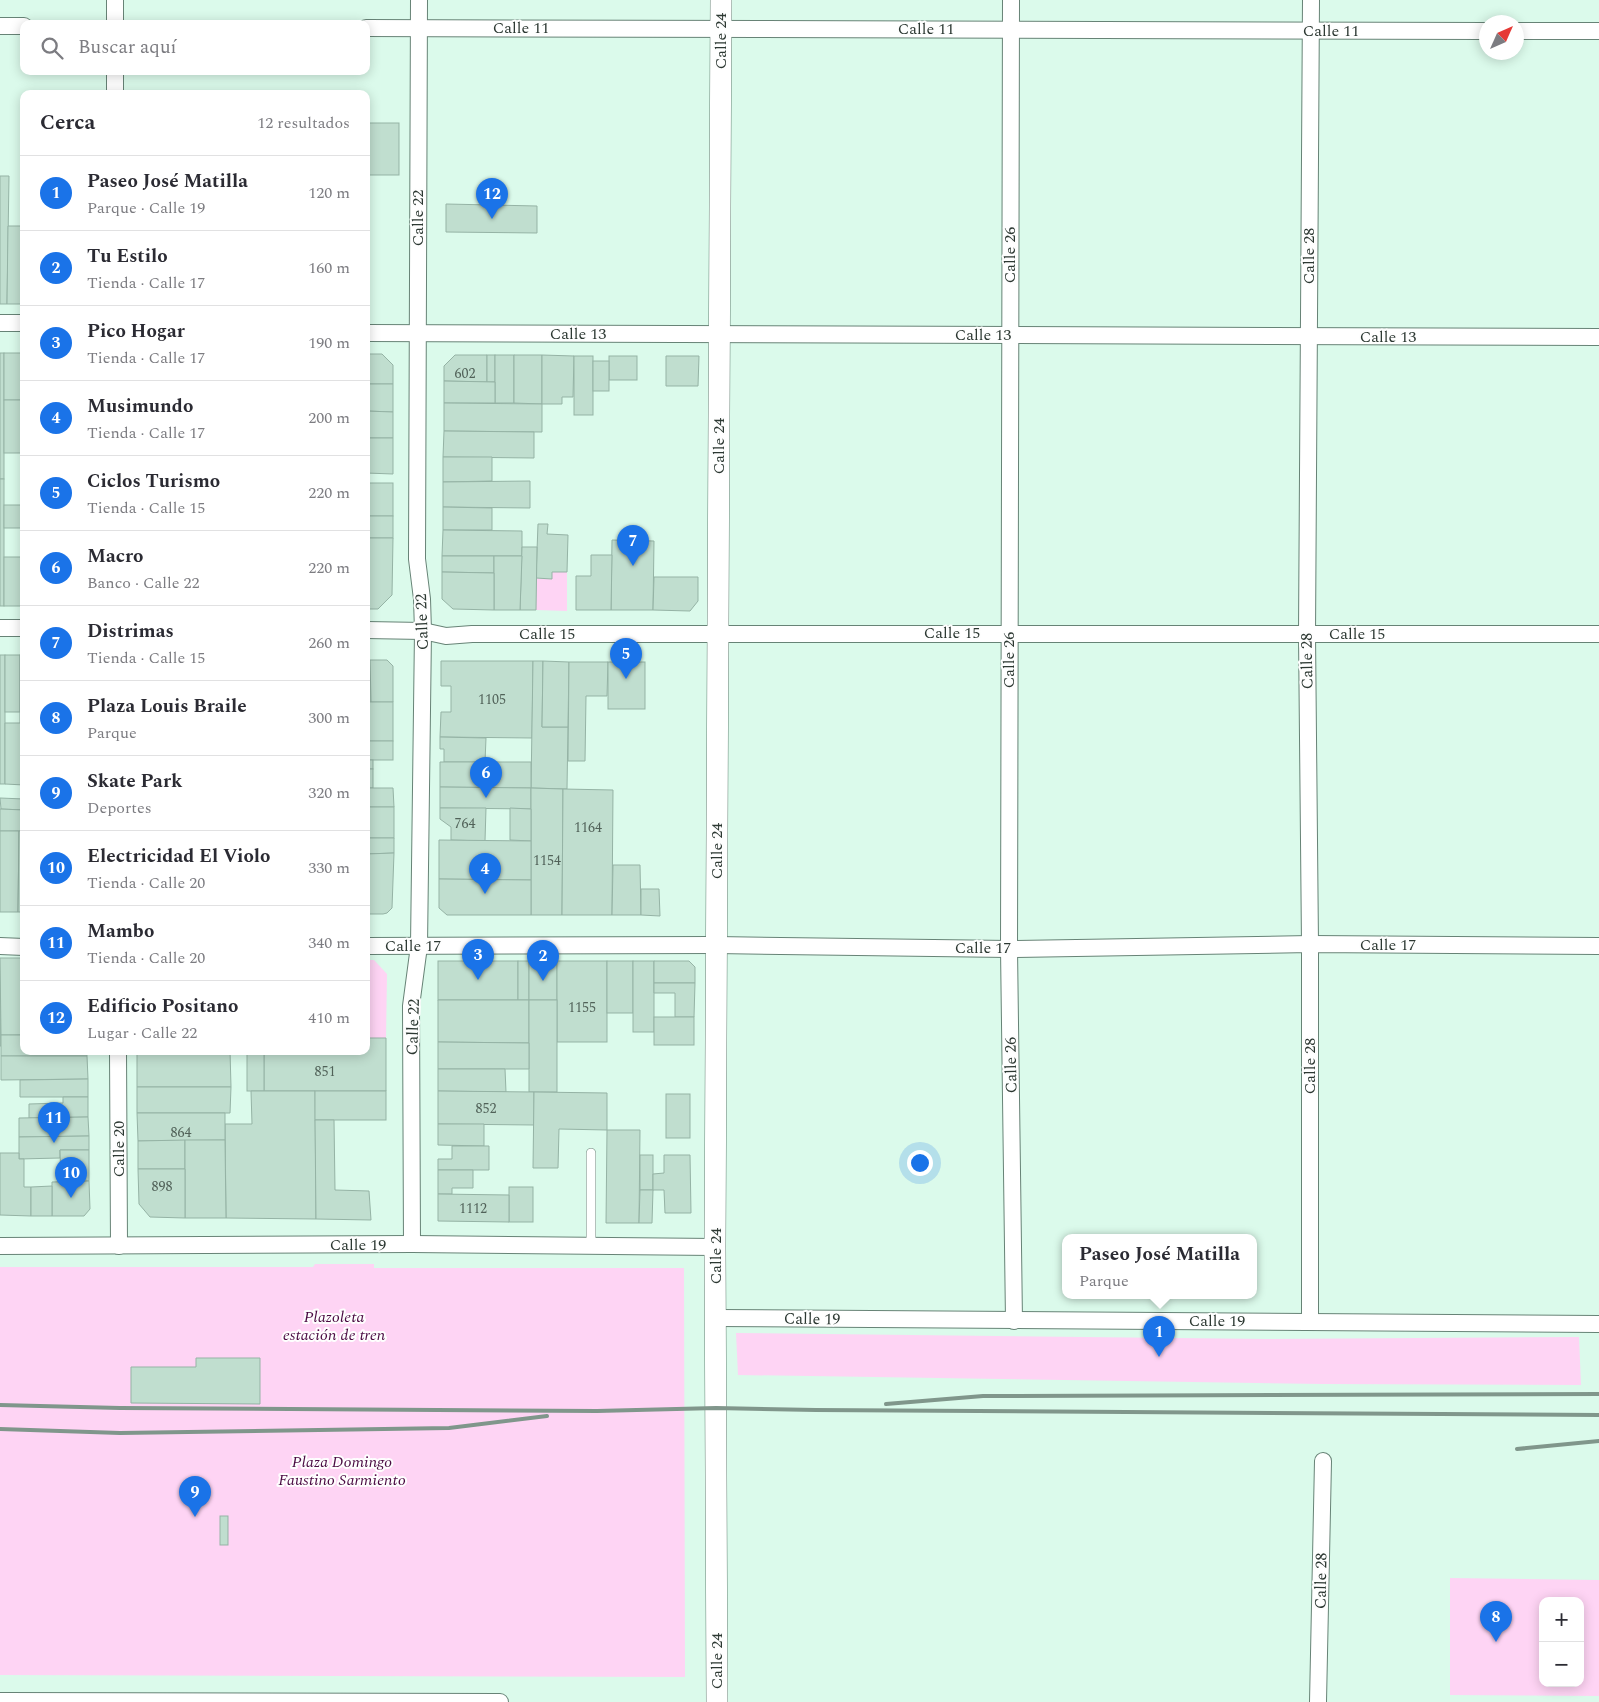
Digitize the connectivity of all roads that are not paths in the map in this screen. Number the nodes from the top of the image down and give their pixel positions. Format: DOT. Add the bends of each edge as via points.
graph roads {
  1 [pos="116,0"];
  2 [pos="419,0"];
  3 [pos="721,0"];
  4 [pos="1011,0"];
  5 [pos="1311,0"];
  6 [pos="115,20"];
  7 [pos="0,26"];
  8 [pos="20,26"];
  9 [pos="370,28"];
  10 [pos="418,28"];
  11 [pos="721,29"];
  12 [pos="1011,30"];
  13 [pos="1311,30"];
  14 [pos="1479,31"];
  15 [pos="1524,31"];
  16 [pos="1599,32"];
  17 [pos="115,75"];
  18 [pos="115,90"];
  19 [pos="0,323"];
  20 [pos="20,323"];
  21 [pos="370,333"];
  22 [pos="418,333"];
  23 [pos="719,334"];
  24 [pos="1010,335"];
  25 [pos="1308,336"];
  26 [pos="1599,337"];
  27 [pos="0,628"];
  28 [pos="20,628"];
  29 [pos="370,630"];
  30 [pos="423,630"];
  31 [pos="718,633"];
  32 [pos="1009,633"];
  33 [pos="1307,634"];
  34 [pos="1599,634"];
  35 [pos="1310,944"];
  36 [pos="0,946"];
  37 [pos="20,946"];
  38 [pos="370,946"];
  39 [pos="419,946"];
  40 [pos="716,946"];
  41 [pos="1599,946"];
  42 [pos="1009,949"];
  43 [pos="118,1055"];
  44 [pos="591,1154"];
  45 [pos="412,1244"];
  46 [pos="0,1246"];
  47 [pos="119,1246"];
  48 [pos="591,1246"];
  49 [pos="716,1247"];
  50 [pos="716,1318"];
  51 [pos="1014,1321"];
  52 [pos="1310,1322"];
  53 [pos="1599,1324"];
  54 [pos="1323,1461"];
  55 [pos="0,1701"];
  56 [pos="97,1701"];
  57 [pos="402,1701"];
  58 [pos="500,1702"];
  59 [pos="717,1702"];
  60 [pos="1318,1702"];
  1 -- 6 [label="street"];
  2 -- 10 [label="street, Calle 22"];
  3 -- 11 [label="street, Calle 24"];
  4 -- 12 [label="street, Calle 26"];
  5 -- 13 [label="street, Calle 28"];
  7 -- 8 [label="street"];
  9 -- 10 [label="street, Calle 11"];
  10 -- 11 [label="street, Calle 11"];
  10 -- 22 [label="street, Calle 22"];
  11 -- 12 [label="street, Calle 11"];
  11 -- 23 [label="street, Calle 24"];
  12 -- 13 [label="street, Calle 11"];
  12 -- 24 [label="street, Calle 26"];
  13 -- 14 [label="street, Calle 11"];
  13 -- 25 [label="street, Calle 28"];
  15 -- 16 [label="street"];
  17 -- 18 [label="street"];
  19 -- 20 [label="street"];
  21 -- 22 [label="street, Calle 13"];
  22 -- 23 [label="street, Calle 13"];
  22 -- 30 [label="street, Calle 22" via="417,559"];
  23 -- 24 [label="street, Calle 13"];
  23 -- 31 [label="street, Calle 24"];
  24 -- 25 [label="street, Calle 13"];
  24 -- 32 [label="street, Calle 26"];
  25 -- 26 [label="street, Calle 13"];
  25 -- 33 [label="street, Calle 28"];
  27 -- 28 [label="street"];
  29 -- 30 [label="street, Calle 15"];
  30 -- 31 [label="street, Calle 15" via="446,636"];
  30 -- 39 [label="street, Calle 22"];
  31 -- 32 [label="street, Calle 15"];
  31 -- 40 [label="street, Calle 24"];
  32 -- 33 [label="street, Calle 15"];
  32 -- 42 [label="street, Calle 26"];
  33 -- 34 [label="street, Calle 15"];
  33 -- 35 [label="street, Calle 28"];
  35 -- 41 [label="street, Calle 17"];
  35 -- 42 [label="street, Calle 17"];
  35 -- 52 [label="street, Calle 28"];
  36 -- 37 [label="street"];
  38 -- 39 [label="street, Calle 17"];
  39 -- 40 [label="street, Calle 17"];
  39 -- 45 [label="street, Calle 22" via="412,1006"];
  40 -- 42 [label="street, Calle 17"];
  40 -- 49 [label="street, Calle 24"];
  42 -- 51 [label="street, Calle 26"];
  43 -- 47 [label="street, Calle 20"];
  44 -- 48 [label="lane"];
  45 -- 47 [label="street, Calle 19"];
  45 -- 48 [label="street, Calle 19"];
  46 -- 47 [label="street, Calle 19"];
  48 -- 49 [label="street, Calle 19"];
  49 -- 50 [label="street, Calle 24"];
  50 -- 51 [label="street, Calle 19"];
  50 -- 59 [label="street, Calle 24"];
  51 -- 52 [label="street, Calle 19"];
  52 -- 53 [label="street, Calle 19"];
  54 -- 60 [label="street, Calle 28"];
  55 -- 56 [label="street"];
  56 -- 57 [label="street"];
  57 -- 58 [label="street"];
}
